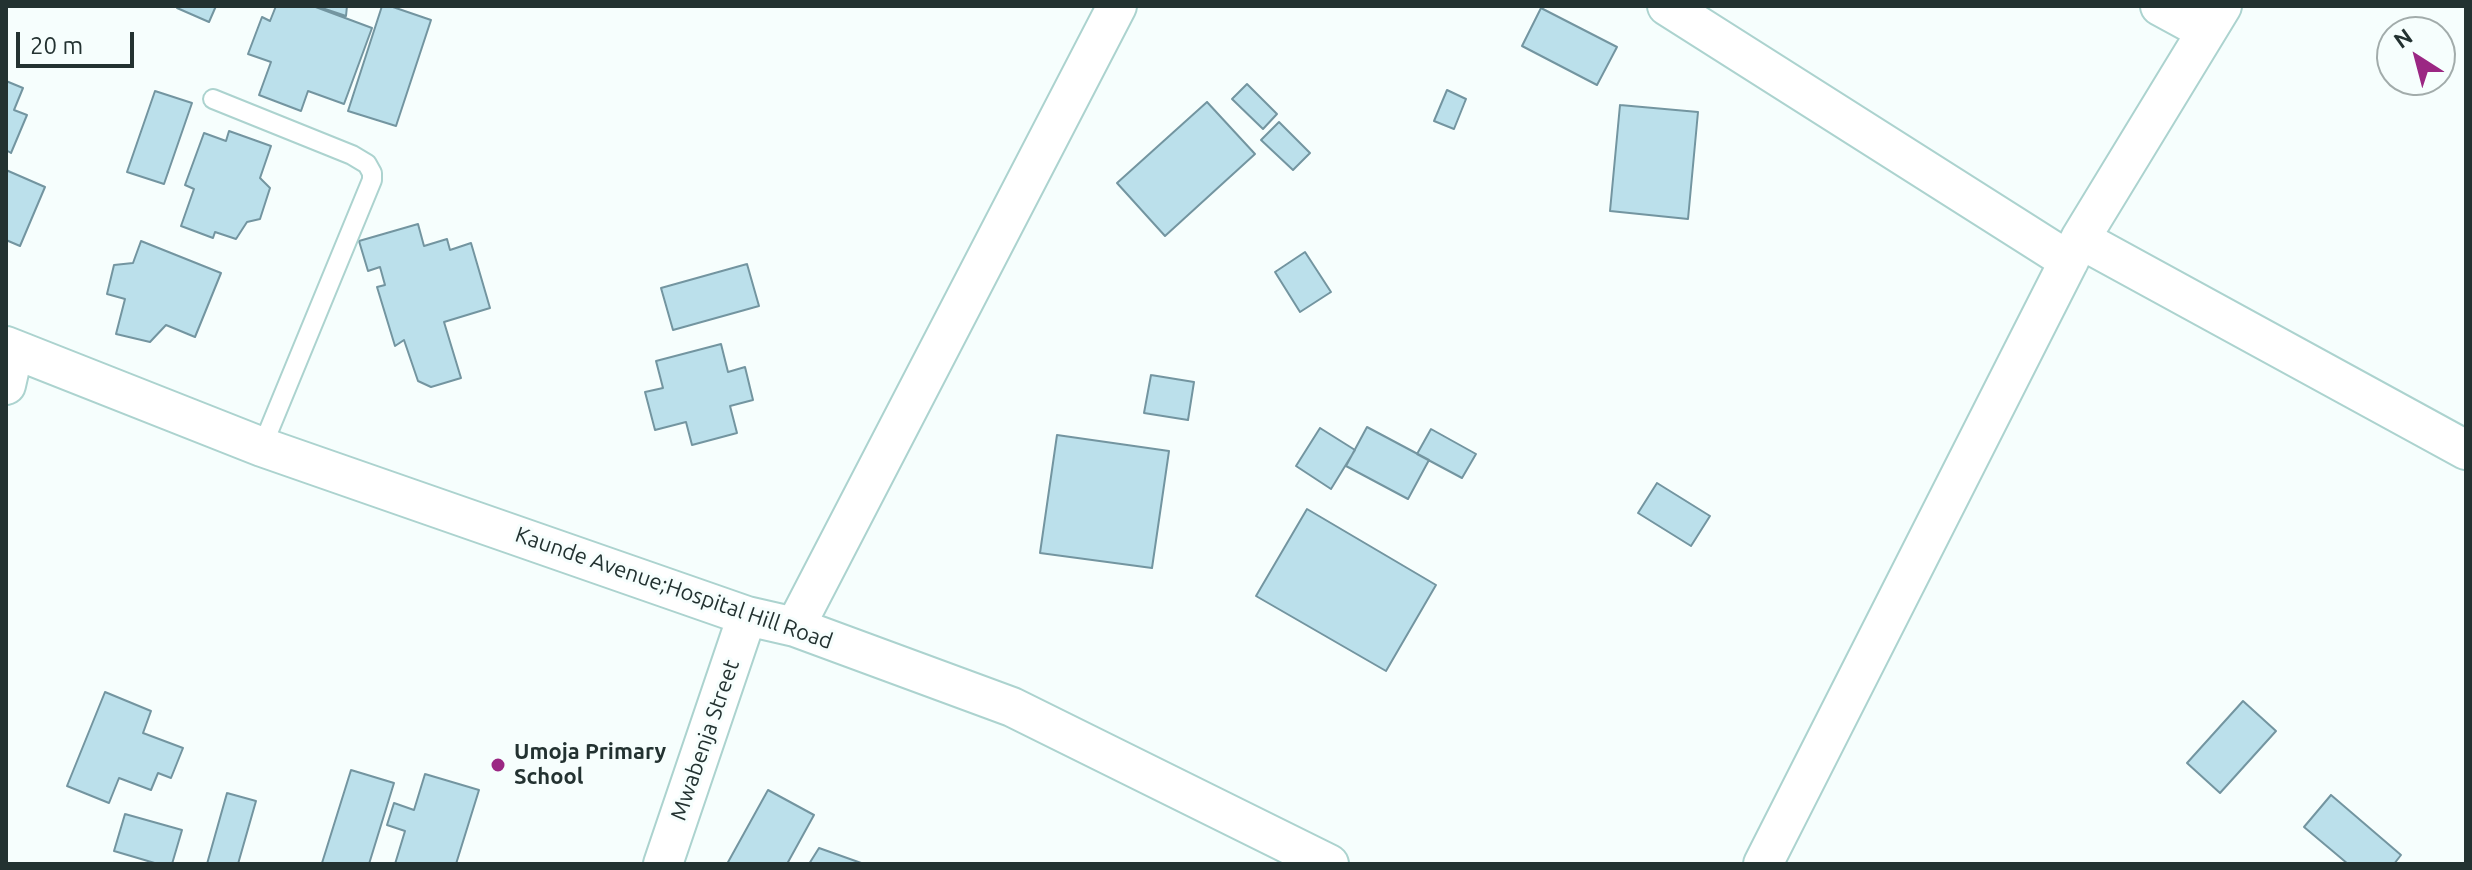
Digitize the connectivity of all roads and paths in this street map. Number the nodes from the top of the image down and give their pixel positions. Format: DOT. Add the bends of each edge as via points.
graph roads {
  1 [pos="1117,6"];
  2 [pos="1667,6"];
  3 [pos="2160,6"];
  4 [pos="2214,18"];
  5 [pos="213,99"];
  6 [pos="2074,250"];
  7 [pos="9,360"];
  8 [pos="262,447"];
  9 [pos="2466,450"];
  10 [pos="747,616"];
  11 [pos="795,627"];
  12 [pos="663,864"];
  13 [pos="1329,864"];
  14 [pos="1763,864"];
  1 -- 11 [label="street"];
  2 -- 6 [label="street"];
  3 -- 4 [label="street"];
  4 -- 6 [label="street"];
  5 -- 8 [label="lane" via="352,155 372,173"];
  6 -- 9 [label="street"];
  6 -- 14 [label="street"];
  7 -- 8 [label="street, Kaunde Avenue;Hospital Hill Road"];
  8 -- 10 [label="street, Kaunde Avenue;Hospital Hill Road"];
  10 -- 11 [label="street, Kaunde Avenue;Hospital Hill Road"];
  10 -- 12 [label="street, Mwabenja Street"];
  11 -- 13 [label="street, Kaunde Avenue;Hospital Hill Road" via="1012,707"];
}
